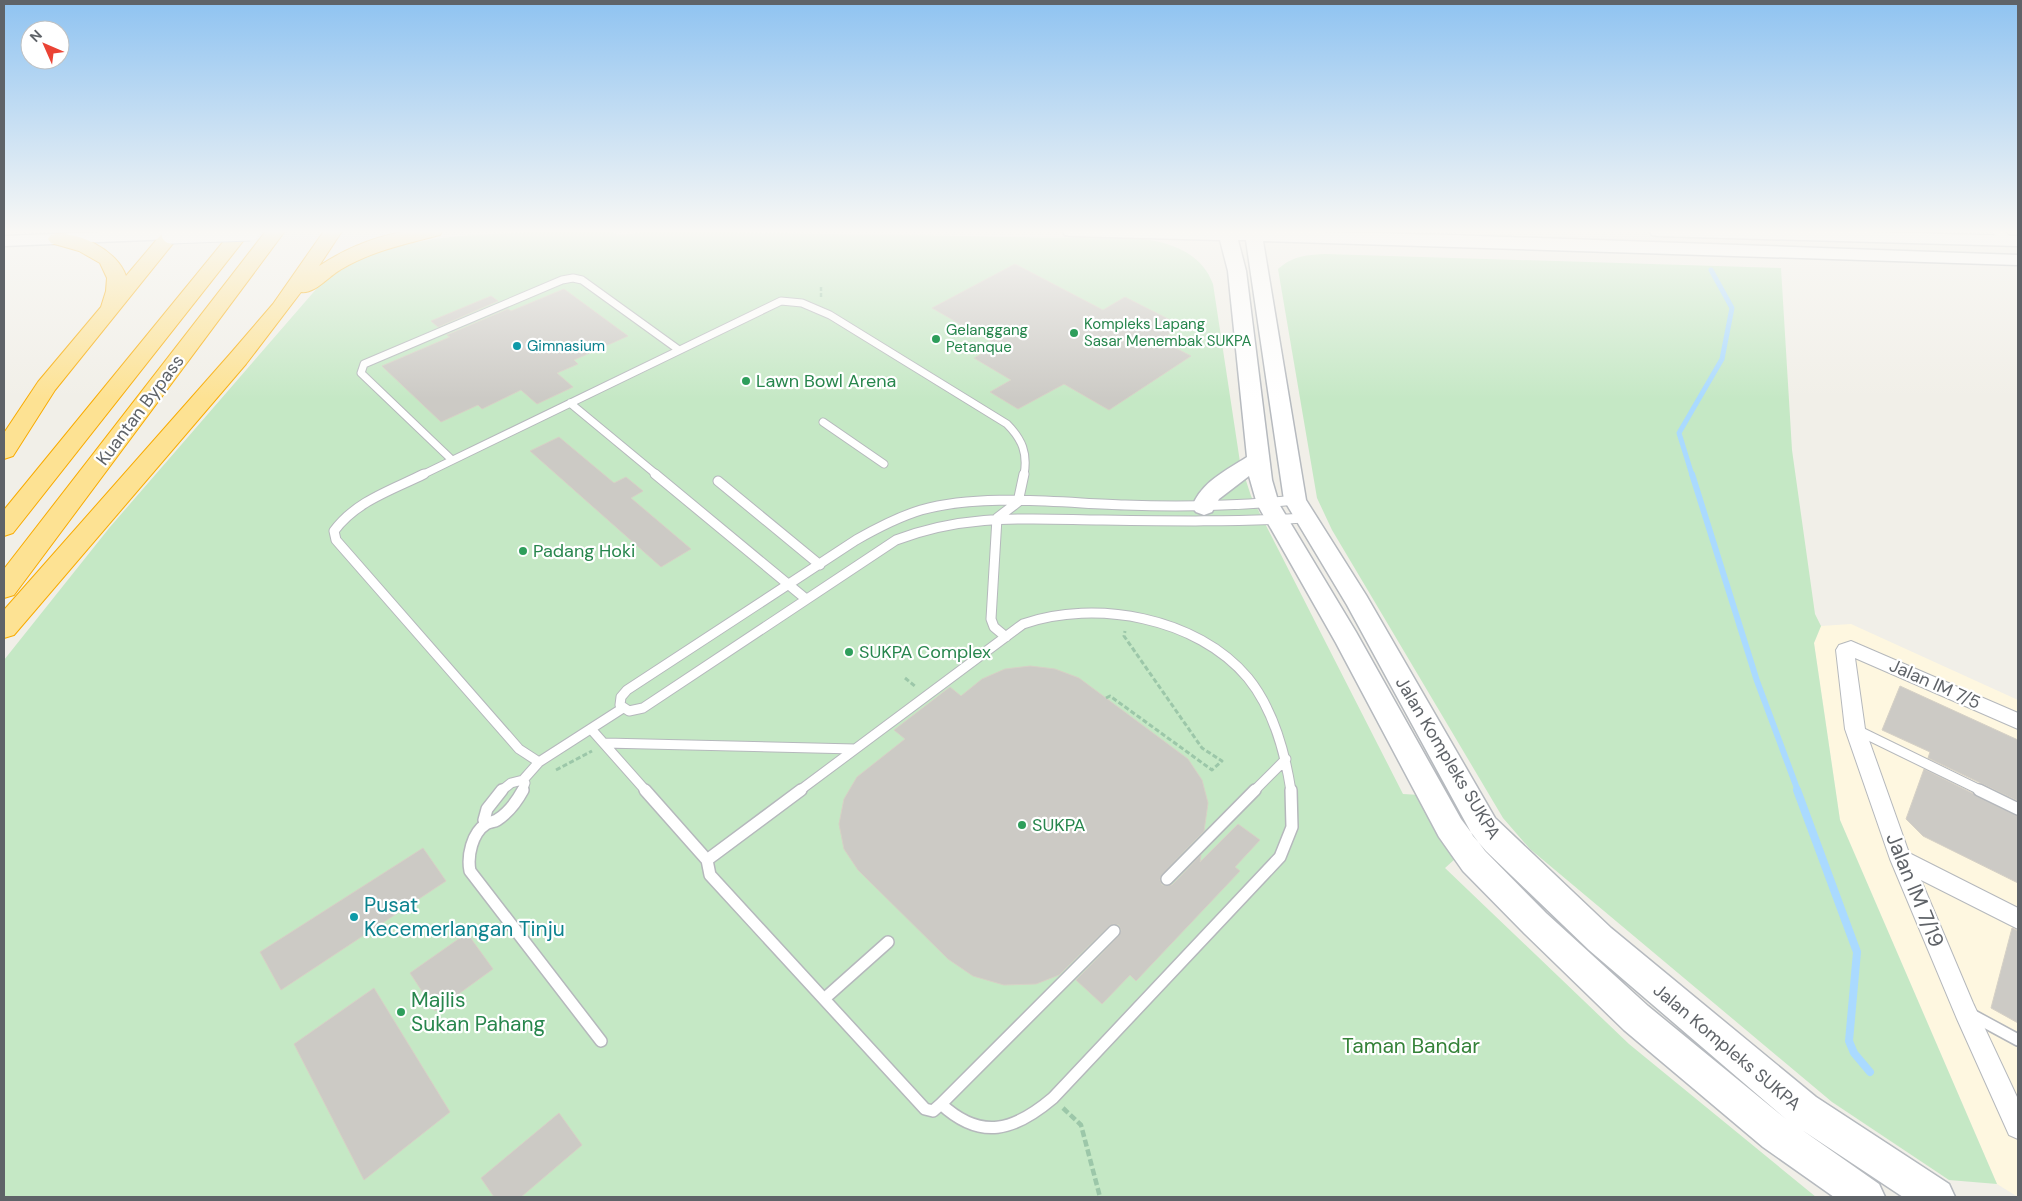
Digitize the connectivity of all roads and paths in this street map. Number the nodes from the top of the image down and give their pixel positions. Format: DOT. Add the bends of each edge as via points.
graph roads {
  1 [pos="117,287"];
  2 [pos="128,287"];
  3 [pos="197,287"];
  4 [pos="233,287"];
  5 [pos="294,287"];
  6 [pos="305,287"];
  7 [pos="544,287"];
  8 [pos="592,287"];
  9 [pos="1249,287"];
  10 [pos="1251,287"];
  11 [pos="280,308"];
  12 [pos="110,309"];
  13 [pos="680,350"];
  14 [pos="570,403"];
  15 [pos="823,422"];
  16 [pos="4,451"];
  17 [pos="1259,459"];
  18 [pos="452,460"];
  19 [pos="884,464"];
  20 [pos="718,481"];
  21 [pos="1018,502"];
  22 [pos="1204,507"];
  23 [pos="1286,510"];
  24 [pos="997,518"];
  25 [pos="4,527"];
  26 [pos="820,565"];
  27 [pos="789,585"];
  28 [pos="4,588"];
  29 [pos="806,599"];
  30 [pos="4,628"];
  31 [pos="1124,636"];
  32 [pos="1006,637"];
  33 [pos="1851,648"];
  34 [pos="1106,698"];
  35 [pos="623,708"];
  36 [pos="2018,720"];
  37 [pos="591,729"];
  38 [pos="1855,729"];
  39 [pos="605,743"];
  40 [pos="855,749"];
  41 [pos="1286,760"];
  42 [pos="536,766"];
  43 [pos="523,780"];
  44 [pos="2018,809"];
  45 [pos="487,822"];
  46 [pos="1901,859"];
  47 [pos="707,860"];
  48 [pos="1167,878"];
  49 [pos="2018,919"];
  50 [pos="1114,932"];
  51 [pos="888,942"];
  52 [pos="824,999"];
  53 [pos="1965,1011"];
  54 [pos="2018,1040"];
  55 [pos="601,1041"];
  56 [pos="1053,1098"];
  57 [pos="942,1104"];
  58 [pos="2018,1126"];
  59 [pos="1100,1197"];
  60 [pos="1866,1197"];
  61 [pos="1936,1197"];
  1 -- 12 [label="highway"];
  2 -- 12 [label="highway"];
  3 -- 25 [label="highway, Kuantan Bypass"];
  4 -- 28 [label="highway, Kuantan Bypass"];
  5 -- 11 [label="highway"];
  6 -- 11 [label="highway"];
  7 -- 18 [label="lane" via="364,364 361,374"];
  8 -- 13 [label="lane"];
  9 -- 17 [label="street, Jalan Kompleks SUKPA"];
  10 -- 23 [label="street, Jalan Kompleks SUKPA" via="1281,421"];
  11 -- 30 [label="highway"];
  12 -- 16 [label="highway" via="46,387"];
  13 -- 14 [label="lane"];
  13 -- 21 [label="lane" via="772,304 792,301 818,309 1014,429 1025,446 1027,456"];
  14 -- 18 [label="lane"];
  14 -- 27 [label="lane"];
  15 -- 19 [label="lane"];
  17 -- 22 [label="street" via="1211,493 1204,501"];
  17 -- 23 [label="street, Jalan Kompleks SUKPA" via="1261,480"];
  18 -- 42 [label="lane" via="353,510 338,524 334,536"];
  20 -- 26 [label="lane"];
  21 -- 22 [label="lane"];
  21 -- 24 [label="lane"];
  21 -- 26 [label="lane" via="922,510 878,528"];
  22 -- 23 [label="lane"];
  23 -- 24 [label="lane" via="1240,523"];
  23 -- 60 [label="street, Jalan Kompleks SUKPA" via="1347,639 1450,828 1474,861 1636,1018 1776,1134"];
  23 -- 61 [label="street, Jalan Kompleks SUKPA" via="1357,601 1484,827 1496,842 1600,939 1803,1110"];
  24 -- 29 [label="lane" via="938,525 909,534"];
  24 -- 32 [label="lane" via="991,619 994,627"];
  26 -- 27 [label="lane"];
  27 -- 29 [label="lane"];
  27 -- 35 [label="lane" via="627,690 621,697"];
  29 -- 35 [label="lane" via="643,708 634,711"];
  31 -- 34 [label="path" via="1202,748 1222,761 1212,770 1110,696"];
  32 -- 40 [label="lane"];
  32 -- 41 [label="lane" via="1033,619 1056,613 1082,612 1129,616 1195,638 1230,660 1257,689 1272,717"];
  33 -- 36 [label="street, Jalan IM 7/5"];
  33 -- 38 [label="street, Jalan IM 7/19" via="1845,650"];
  35 -- 37 [label="lane"];
  37 -- 39 [label="lane"];
  37 -- 42 [label="lane"];
  38 -- 44 [label="lane"];
  38 -- 46 [label="street, Jalan IM 7/19"];
  39 -- 40 [label="lane"];
  39 -- 42 [label="path" via="558,770 548,772"];
  39 -- 47 [label="lane"];
  40 -- 47 [label="lane"];
  41 -- 48 [label="lane"];
  41 -- 56 [label="lane" via="1294,821 1288,844 1280,857"];
  42 -- 43 [label="lane"];
  43 -- 45 [label="lane" via="526,783 524,790 499,818"];
  43 -- 45 [label="lane" via="508,783 483,815"];
  45 -- 55 [label="lane" via="470,850 470,871"];
  46 -- 49 [label="street"];
  46 -- 53 [label="street, Jalan IM 7/19"];
  47 -- 52 [label="lane" via="710,875"];
  50 -- 57 [label="lane"];
  51 -- 52 [label="lane"];
  52 -- 57 [label="lane" via="925,1109 933,1111"];
  53 -- 54 [label="lane"];
  53 -- 58 [label="street, Jalan IM 7/19"];
  56 -- 57 [label="lane" via="1031,1117 996,1128 979,1128 960,1122"];
  56 -- 59 [label="path" via="1081,1125"];
}
